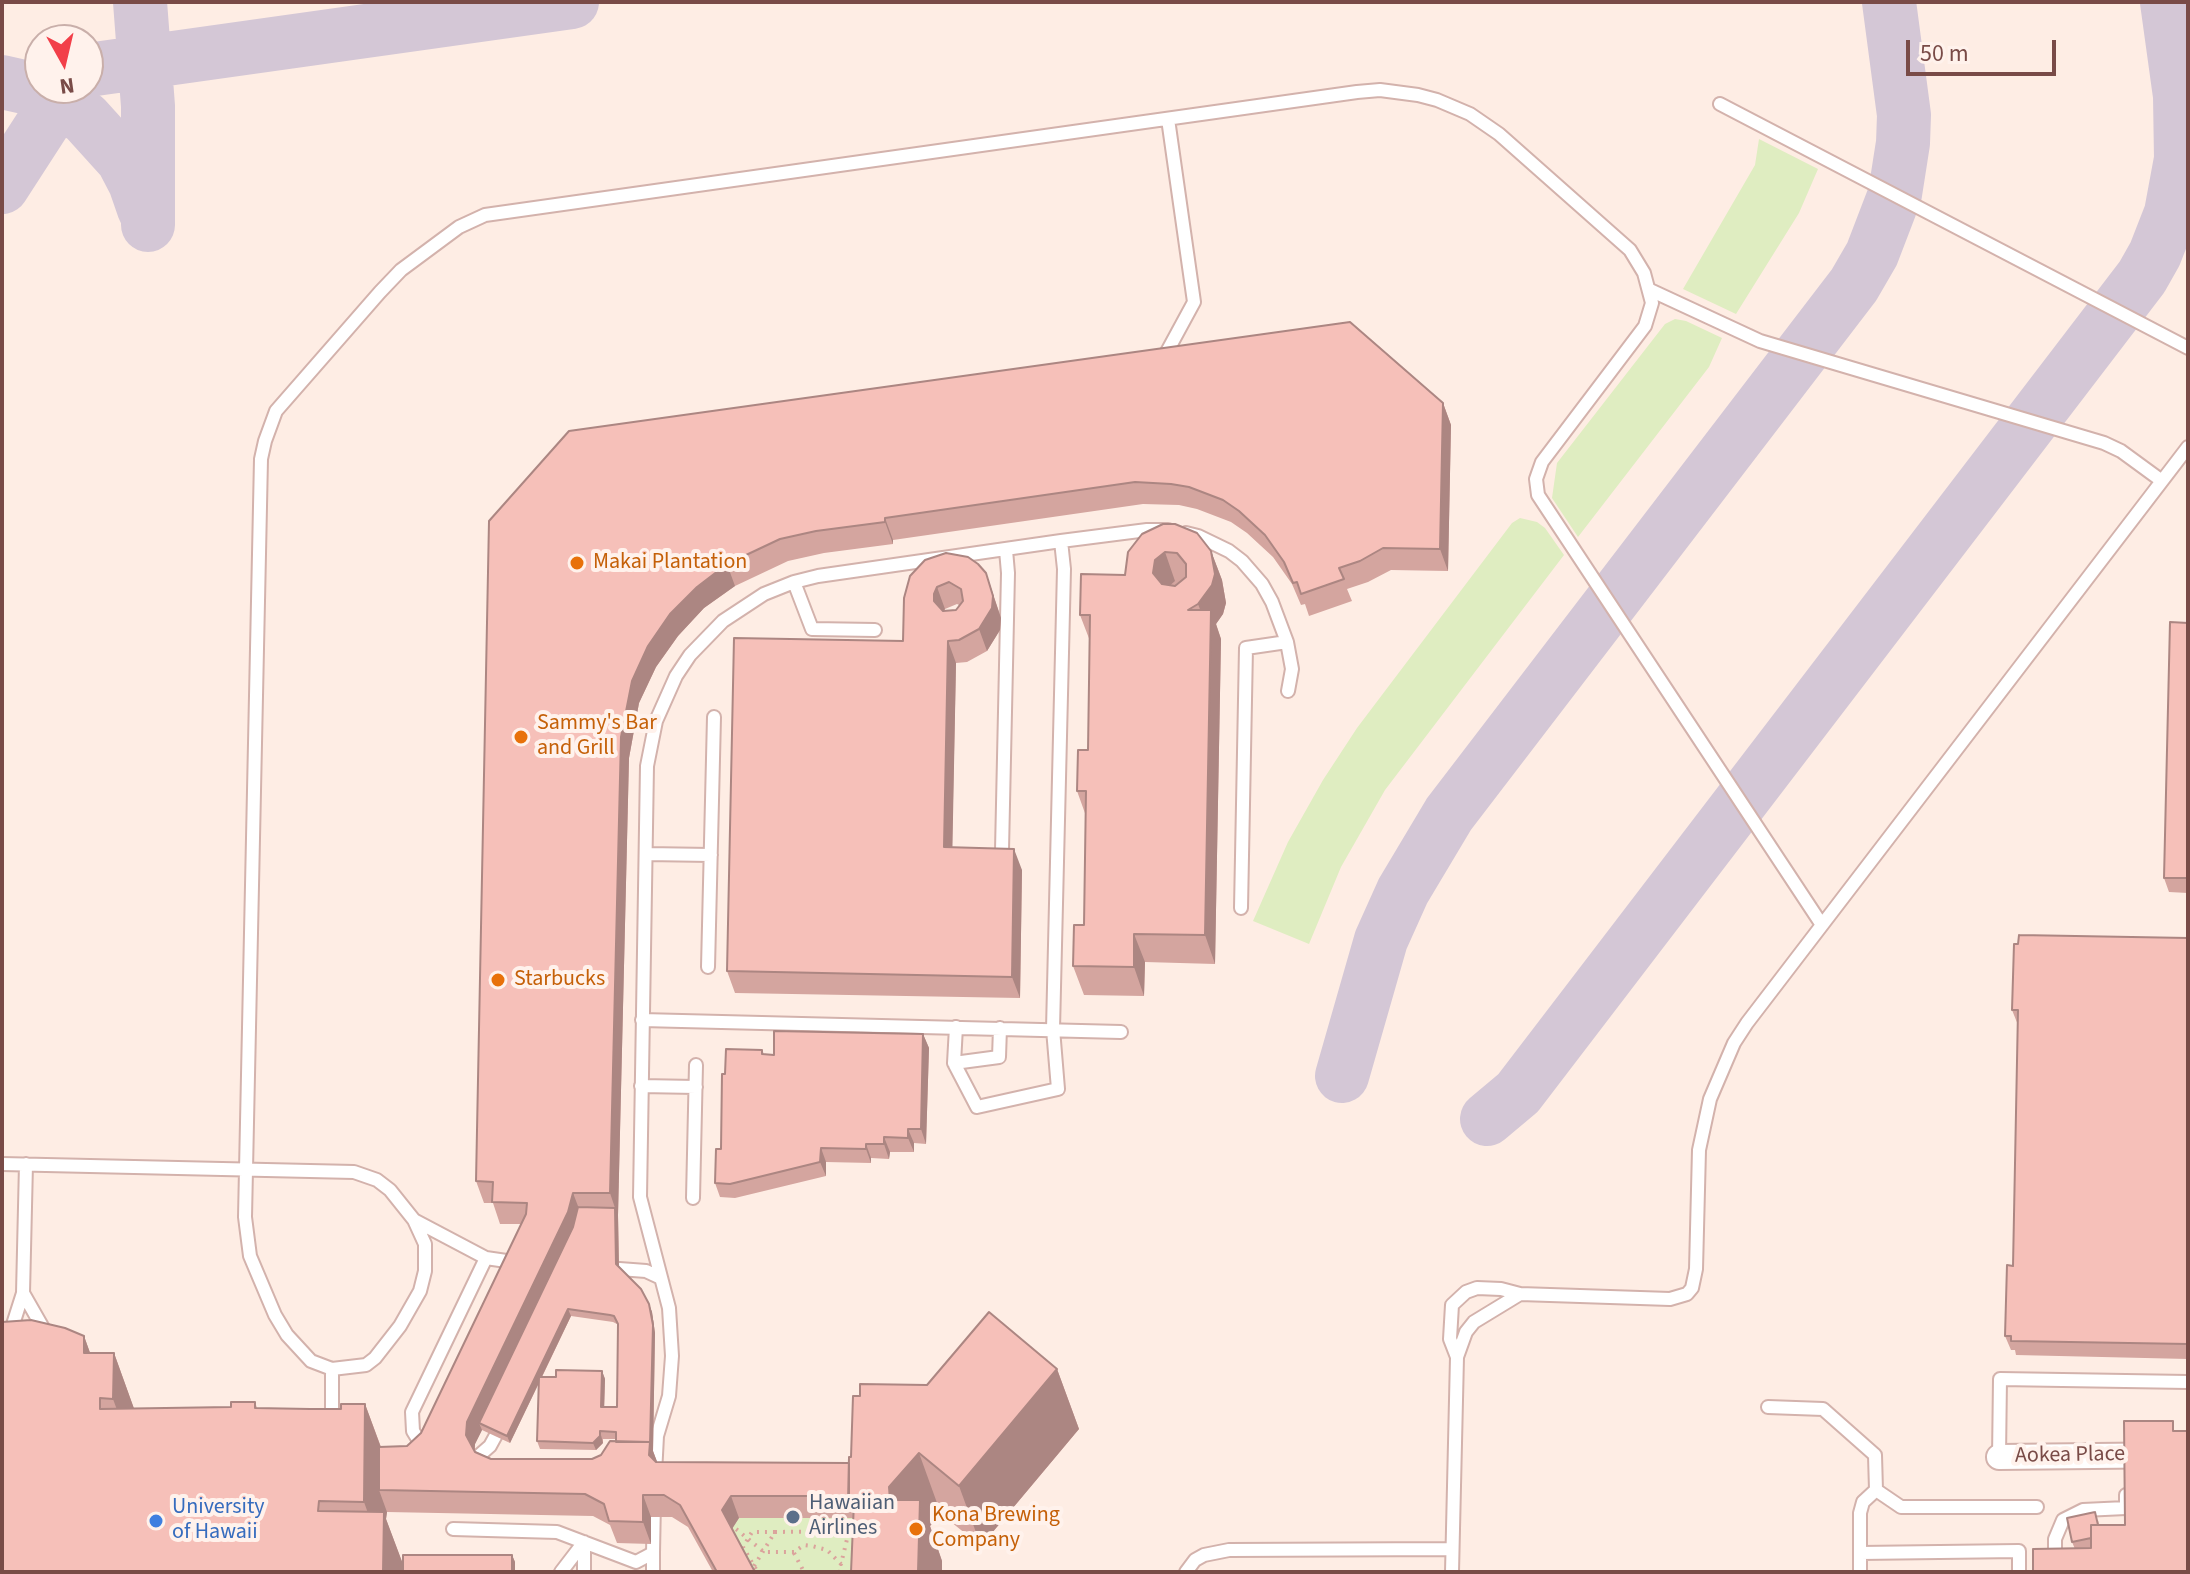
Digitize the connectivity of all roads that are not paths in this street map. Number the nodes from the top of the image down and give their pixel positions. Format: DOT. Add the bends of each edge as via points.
graph roads {
  1 [pos="1720,104"];
  2 [pos="1168,119"];
  3 [pos="1650,290"];
  4 [pos="2188,348"];
  5 [pos="1157,372"];
  6 [pos="2188,447"];
  7 [pos="2162,481"];
  8 [pos="1147,530"];
  9 [pos="1061,541"];
  10 [pos="1148,545"];
  11 [pos="1006,550"];
  12 [pos="926,561"];
  13 [pos="926,576"];
  14 [pos="794,582"];
  15 [pos="875,630"];
  16 [pos="1287,642"];
  17 [pos="1288,691"];
  18 [pos="714,717"];
  19 [pos="1002,850"];
  20 [pos="646,854"];
  21 [pos="711,855"];
  22 [pos="1241,908"];
  23 [pos="1822,925"];
  24 [pos="708,967"];
  25 [pos="642,1020"];
  26 [pos="956,1027"];
  27 [pos="1000,1028"];
  28 [pos="1053,1029"];
  29 [pos="1121,1032"];
  30 [pos="954,1063"];
  31 [pos="696,1065"];
  32 [pos="641,1086"];
  33 [pos="696,1087"];
  34 [pos="2,1164"];
  35 [pos="26,1164"];
  36 [pos="246,1168"];
  37 [pos="693,1198"];
  38 [pos="414,1220"];
  39 [pos="486,1258"];
  40 [pos="530,1264"];
  41 [pos="592,1267"];
  42 [pos="661,1278"];
  43 [pos="23,1293"];
  44 [pos="1520,1294"];
  45 [pos="52,1344"];
  46 [pos="5,1356"];
  47 [pos="1457,1357"];
  48 [pos="332,1369"];
  49 [pos="2188,1382"];
  50 [pos="1768,1407"];
  51 [pos="509,1410"];
  52 [pos="332,1441"];
  53 [pos="2188,1455"];
  54 [pos="433,1456"];
  55 [pos="1999,1457"];
  56 [pos="459,1463"];
  57 [pos="2126,1469"];
  58 [pos="1876,1490"];
  59 [pos="2037,1507"];
  60 [pos="453,1529"];
  61 [pos="584,1542"];
  62 [pos="1452,1549"];
  63 [pos="653,1553"];
  64 [pos="1860,1553"];
  65 [pos="561,1572"];
  66 [pos="584,1572"];
  67 [pos="653,1572"];
  68 [pos="1186,1572"];
  69 [pos="1452,1572"];
  70 [pos="1860,1572"];
  71 [pos="2019,1572"];
  72 [pos="2055,1572"];
  1 -- 4 [label="lane"];
  2 -- 3 [label="lane" via="1380,90 1437,100 1492,129 1630,250"];
  2 -- 5 [label="lane" via="1194,302"];
  2 -- 36 [label="lane" via="485,215 459,227 401,270 284,400 265,441 260,480"];
  3 -- 7 [label="lane" via="1760,341 2104,443"];
  3 -- 23 [label="lane" via="1651,313 1645,326 1542,462 1538,495"];
  6 -- 7 [label="lane"];
  7 -- 23 [label="lane"];
  8 -- 9 [label="lane"];
  8 -- 10 [label="lane"];
  8 -- 16 [label="lane" via="1198,536 1242,561 1262,584"];
  9 -- 11 [label="lane"];
  9 -- 28 [label="lane"];
  11 -- 12 [label="lane"];
  11 -- 19 [label="lane"];
  12 -- 13 [label="lane"];
  12 -- 14 [label="lane"];
  14 -- 15 [label="lane" via="812,629"];
  14 -- 20 [label="lane" via="723,621 676,676 650,745"];
  16 -- 17 [label="lane" via="1292,669"];
  16 -- 22 [label="lane" via="1246,648"];
  18 -- 21 [label="lane"];
  20 -- 21 [label="lane"];
  20 -- 25 [label="lane"];
  21 -- 24 [label="lane"];
  23 -- 44 [label="lane" via="1741,1033 1710,1099 1699,1150 1692,1288 1670,1299"];
  25 -- 26 [label="lane"];
  25 -- 32 [label="lane"];
  26 -- 27 [label="lane"];
  26 -- 30 [label="lane"];
  27 -- 28 [label="lane"];
  27 -- 30 [label="lane" via="999,1057"];
  28 -- 29 [label="lane"];
  28 -- 30 [label="lane" via="1058,1089 977,1107"];
  31 -- 33 [label="lane"];
  32 -- 33 [label="lane"];
  32 -- 42 [label="lane" via="640,1197"];
  33 -- 37 [label="lane"];
  34 -- 35 [label="lane"];
  35 -- 36 [label="lane"];
  35 -- 43 [label="lane"];
  36 -- 38 [label="lane" via="366,1175 390,1190"];
  36 -- 48 [label="lane" via="250,1256 275,1315 311,1361"];
  38 -- 39 [label="lane"];
  38 -- 48 [label="lane" via="427,1257 412,1308 366,1365"];
  39 -- 40 [label="lane"];
  39 -- 54 [label="lane" via="412,1412 417,1441"];
  41 -- 42 [label="lane" via="646,1271"];
  42 -- 63 [label="lane" via="672,1356 656,1447"];
  43 -- 45 [label="lane"];
  43 -- 46 [label="lane"];
  44 -- 47 [label="lane" via="1474,1322"];
  44 -- 47 [label="lane" via="1477,1288 1457,1298 1450,1339"];
  47 -- 62 [label="lane"];
  48 -- 52 [label="lane"];
  49 -- 55 [label="lane" via="2000,1379"];
  50 -- 58 [label="lane" via="1823,1409 1875,1455"];
  51 -- 56 [label="lane" via="490,1446 474,1460"];
  53 -- 57 [label="street, Aokea Place"];
  55 -- 57 [label="street, Aokea Place"];
  57 -- 72 [label="lane" via="2126,1508 2083,1510 2063,1520 2055,1539"];
  58 -- 59 [label="lane" via="1901,1507"];
  58 -- 64 [label="lane" via="1861,1507"];
  60 -- 61 [label="lane" via="557,1532"];
  61 -- 63 [label="lane" via="636,1562"];
  61 -- 65 [label="lane"];
  61 -- 66 [label="lane"];
  62 -- 68 [label="lane" via="1229,1550 1204,1555"];
  62 -- 69 [label="lane"];
  63 -- 67 [label="lane"];
  64 -- 70 [label="lane"];
  64 -- 71 [label="lane" via="2019,1551"];
}
